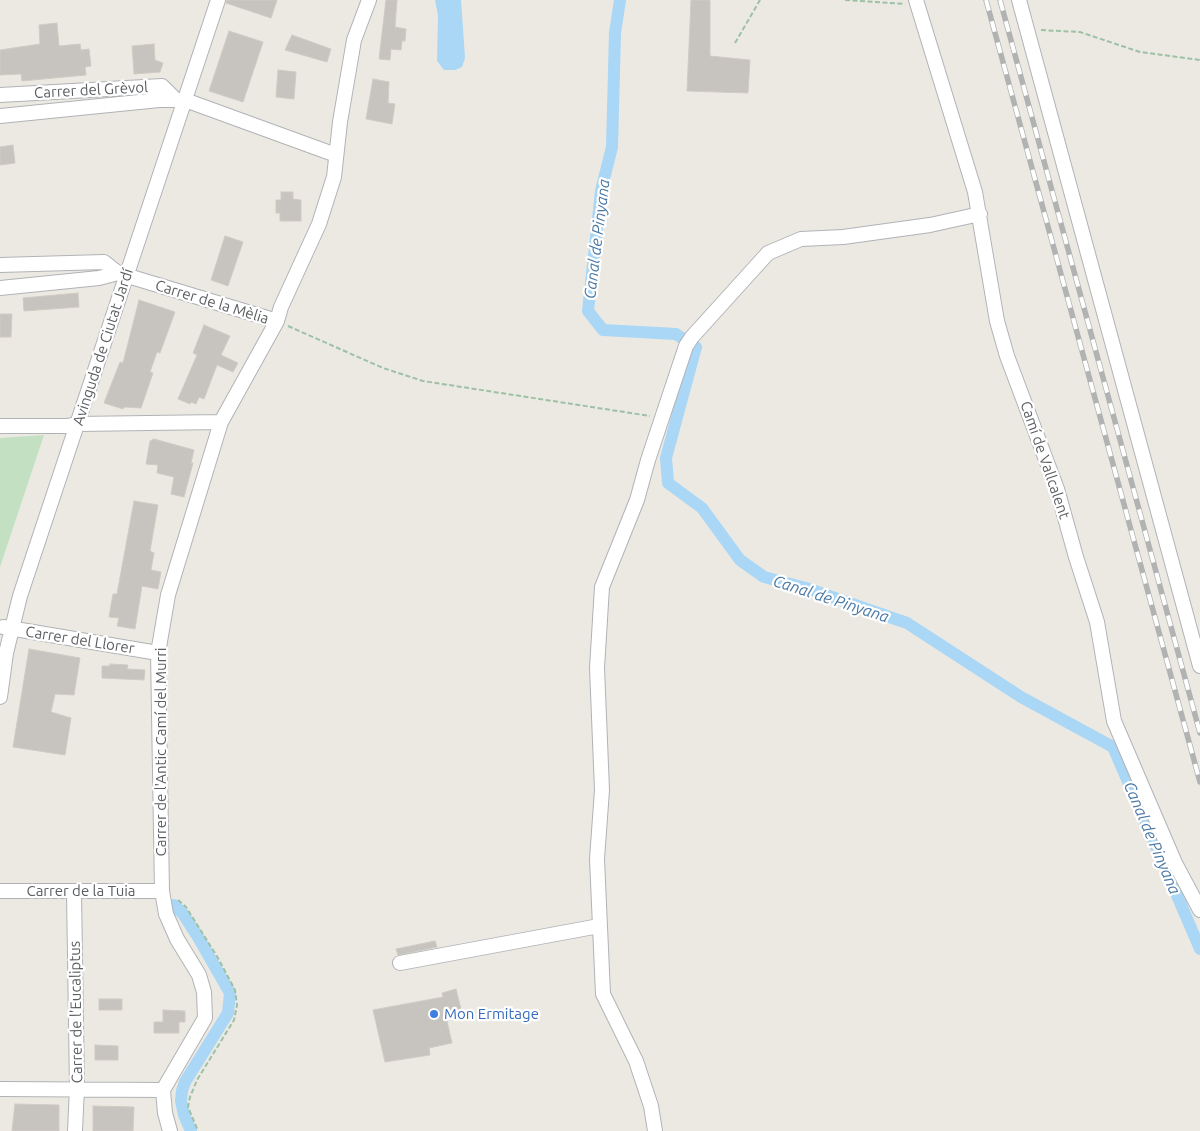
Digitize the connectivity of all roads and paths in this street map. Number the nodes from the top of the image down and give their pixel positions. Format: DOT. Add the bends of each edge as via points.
graph roads {
  1 [pos="208,0"];
  2 [pos="218,0"];
  3 [pos="369,0"];
  4 [pos="760,0"];
  5 [pos="845,0"];
  6 [pos="1019,0"];
  7 [pos="916,2"];
  8 [pos="1027,29"];
  9 [pos="735,42"];
  10 [pos="1200,60"];
  11 [pos="0,95"];
  12 [pos="180,100"];
  13 [pos="0,116"];
  14 [pos="336,155"];
  15 [pos="980,214"];
  16 [pos="0,265"];
  17 [pos="122,274"];
  18 [pos="0,288"];
  19 [pos="277,322"];
  20 [pos="662,418"];
  21 [pos="222,422"];
  22 [pos="72,425"];
  23 [pos="0,426"];
  24 [pos="7,628"];
  25 [pos="0,643"];
  26 [pos="158,653"];
  27 [pos="1200,666"];
  28 [pos="0,697"];
  29 [pos="0,890"];
  30 [pos="162,891"];
  31 [pos="74,892"];
  32 [pos="1200,910"];
  33 [pos="599,926"];
  34 [pos="400,962"];
  35 [pos="77,1088"];
  36 [pos="0,1089"];
  37 [pos="163,1090"];
  38 [pos="76,1131"];
  39 [pos="170,1131"];
  40 [pos="655,1131"];
  1 -- 12 [label="street, Avinguda de Ciutat Jardí"];
  2 -- 12 [label="street, Avinguda de Ciutat Jardí"];
  3 -- 14 [label="street, Carrer de l'Antic Camí del Murri" via="354,40"];
  4 -- 9 [label="path"];
  5 -- 7 [label="path"];
  6 -- 8 [label="street"];
  7 -- 15 [label="street, Camí de Vallcalent"];
  8 -- 10 [label="path" via="1080,32 1140,52"];
  8 -- 27 [label="street"];
  11 -- 12 [label="street, Carrer del Grèvol" via="162,86"];
  12 -- 13 [label="street, Carrer del Grèvol"];
  12 -- 14 [label="street, Carrer del Grèvol"];
  12 -- 17 [label="street, Avinguda de Ciutat Jardí"];
  14 -- 19 [label="street, Carrer de l'Antic Camí del Murri" via="334,177 318,224"];
  15 -- 20 [label="street" via="843,237 801,239 768,253 689,342"];
  15 -- 32 [label="street, Camí de Vallcalent" via="997,321 1057,489 1097,622 1114,721 1175,863"];
  16 -- 17 [label="street, Carrer de la Mèlia" via="104,262"];
  17 -- 18 [label="street, Carrer de la Mèlia"];
  17 -- 19 [label="street, Carrer de la Mèlia"];
  17 -- 22 [label="street, Avinguda de Ciutat Jardí"];
  19 -- 20 [label="path" via="383,368 422,381"];
  19 -- 21 [label="street, Carrer de l'Antic Camí del Murri"];
  20 -- 33 [label="street" via="637,500 602,587 596,668 602,790 597,860"];
  21 -- 22 [label="street"];
  21 -- 26 [label="street, Carrer de l'Antic Camí del Murri" via="168,596"];
  22 -- 23 [label="street"];
  22 -- 24 [label="street, Avinguda de Ciutat Jardí" via="20,596"];
  24 -- 25 [label="street, Avinguda de Ciutat Jardí"];
  24 -- 26 [label="street, Carrer del Llorer"];
  24 -- 28 [label="street, Avinguda de Ciutat Jardí"];
  26 -- 30 [label="street, Carrer de l'Antic Camí del Murri"];
  29 -- 31 [label="street, Carrer de la Tuia"];
  30 -- 31 [label="street, Carrer de la Tuia"];
  30 -- 37 [label="street, Carrer de l'Antic Camí del Murri" via="166,914 177,939 199,975 204,992 205,1018"];
  31 -- 35 [label="street, Carrer de l'Eucaliptus"];
  33 -- 34 [label="street"];
  33 -- 40 [label="street" via="603,994 636,1061 651,1106"];
  35 -- 36 [label="street"];
  35 -- 37 [label="street"];
  35 -- 38 [label="street, Carrer de l'Eucaliptus"];
  37 -- 39 [label="street"];
}
